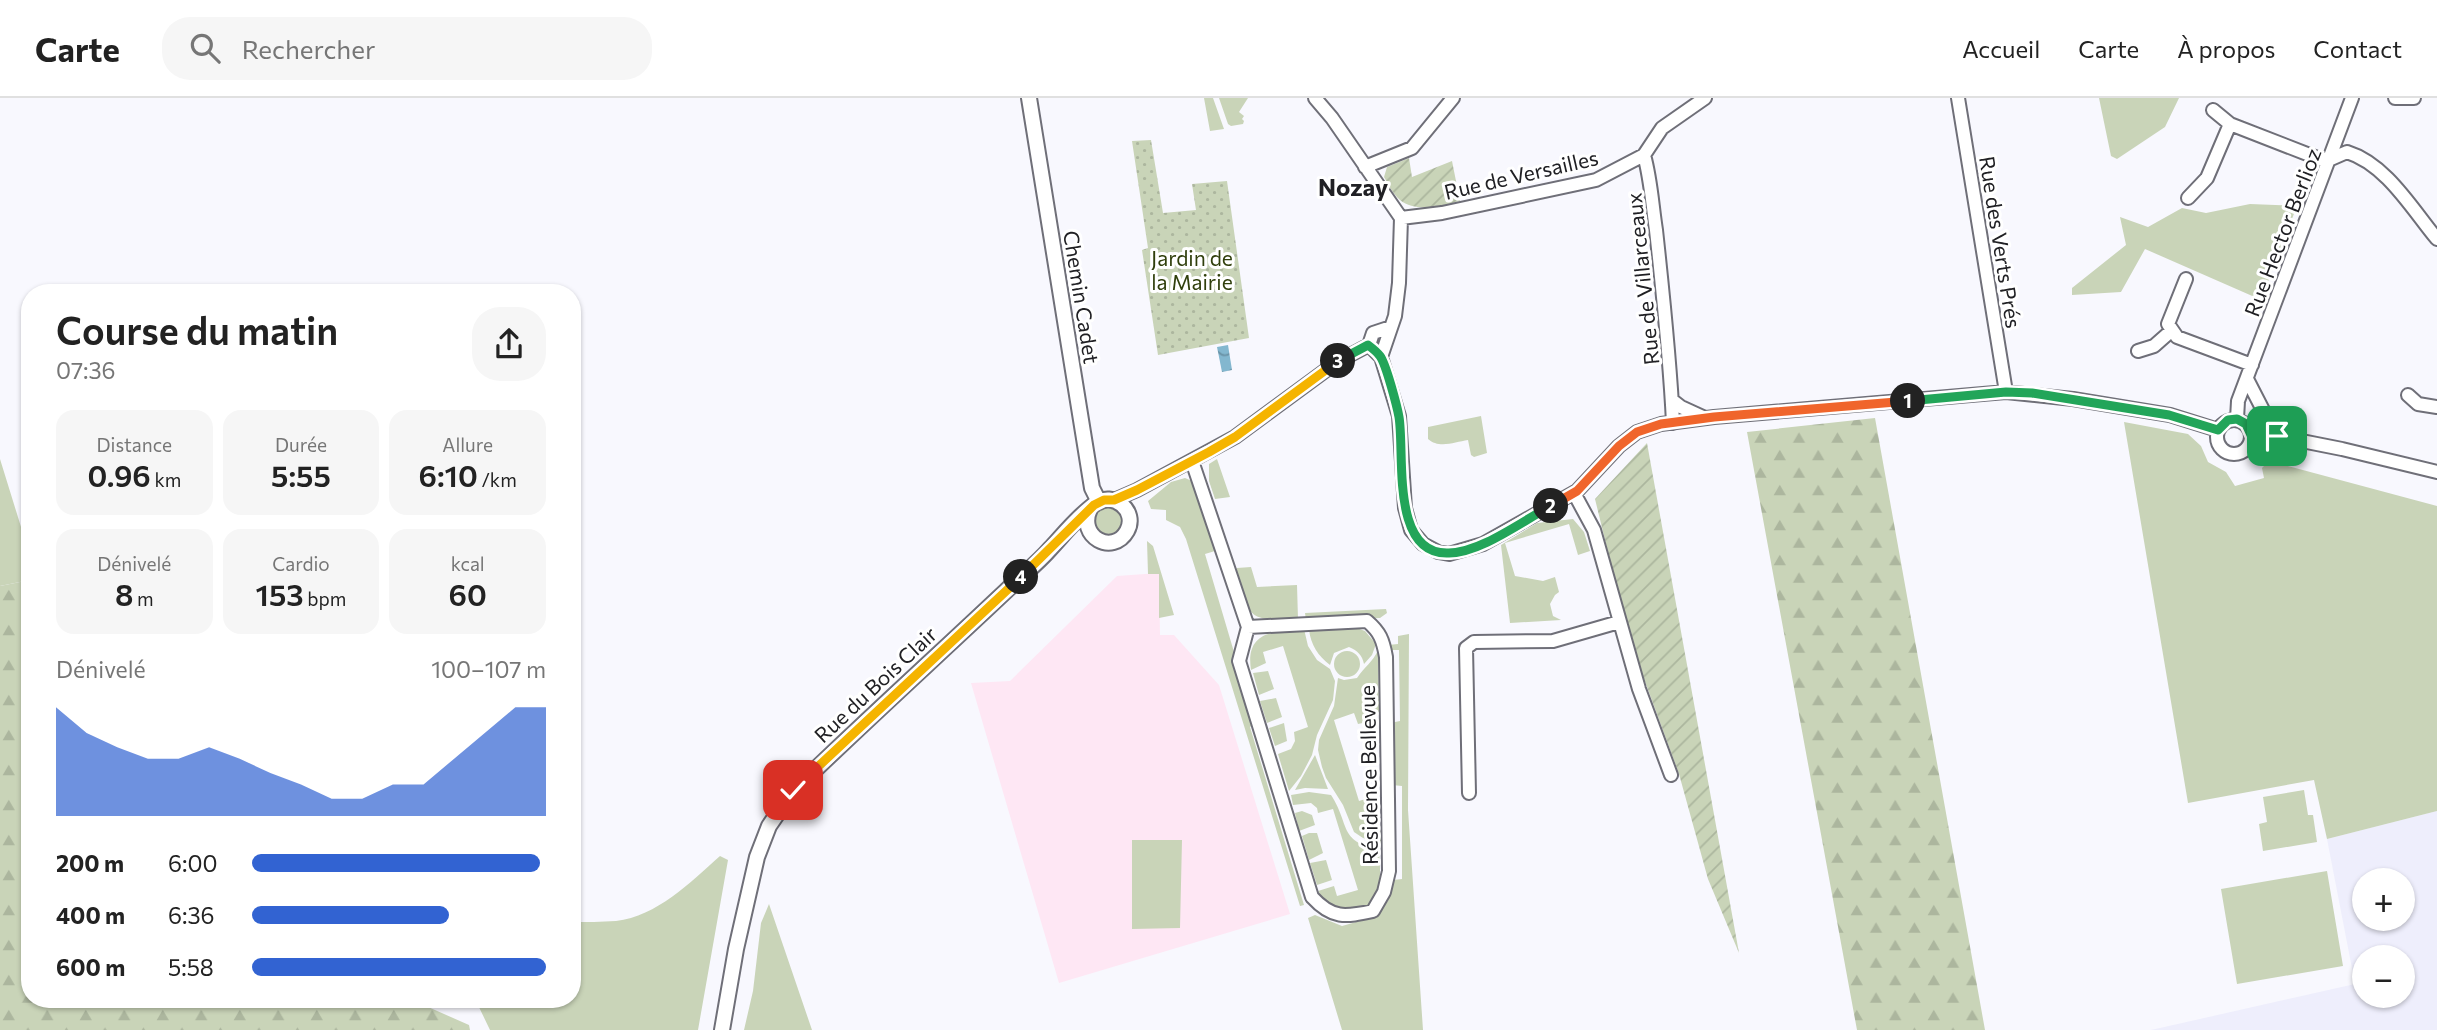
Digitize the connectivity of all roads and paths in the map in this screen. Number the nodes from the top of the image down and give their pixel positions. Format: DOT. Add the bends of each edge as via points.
graph roads {
  1 [pos="1029,98"];
  2 [pos="1453,98"];
  3 [pos="1705,98"];
  4 [pos="1958,98"];
  5 [pos="2352,98"];
  6 [pos="2395,98"];
  7 [pos="2414,98"];
  8 [pos="1318,101"];
  9 [pos="2213,110"];
  10 [pos="2231,124"];
  11 [pos="1644,155"];
  12 [pos="2331,159"];
  13 [pos="1365,167"];
  14 [pos="2188,198"];
  15 [pos="1401,218"];
  16 [pos="2437,239"];
  17 [pos="2186,279"];
  18 [pos="1391,327"];
  19 [pos="2171,331"];
  20 [pos="1368,345"];
  21 [pos="2138,351"];
  22 [pos="1381,357"];
  23 [pos="2252,365"];
  24 [pos="2247,379"];
  25 [pos="2006,392"];
  26 [pos="2408,395"];
  27 [pos="1672,400"];
  28 [pos="2437,407"];
  29 [pos="2266,416"];
  30 [pos="1705,418"];
  31 [pos="2237,419"];
  32 [pos="1673,423"];
  33 [pos="2218,430"];
  34 [pos="2252,437"];
  35 [pos="1192,461"];
  36 [pos="2437,472"];
  37 [pos="1137,490"];
  38 [pos="1574,493"];
  39 [pos="1114,500"];
  40 [pos="1094,505"];
  41 [pos="1128,511"];
  42 [pos="1091,534"];
  43 [pos="1049,551"];
  44 [pos="1619,622"];
  45 [pos="1248,628"];
  46 [pos="1671,775"];
  47 [pos="1469,793"];
  48 [pos="722,1030"];
  1 -- 40 [label="street, Chemin Cadet"];
  2 -- 13 [label="street" via="1412,148"];
  3 -- 11 [label="street, Rue de Versailles" via="1662,128"];
  4 -- 25 [label="street, Rue des Verts Prés"];
  5 -- 12 [label="street, Rue Hector Berlioz"];
  6 -- 7 [label="street"];
  8 -- 13 [label="street"];
  9 -- 10 [label="street"];
  10 -- 12 [label="street" via="2320,159"];
  10 -- 14 [label="street" via="2207,178"];
  11 -- 15 [label="street, Rue de Versailles" via="1586,183"];
  11 -- 27 [label="street, Rue de Villarceaux" via="1651,180"];
  12 -- 16 [label="street" via="2347,152 2359,156 2384,176"];
  12 -- 23 [label="street, Rue Hector Berlioz"];
  13 -- 15 [label="street"];
  15 -- 18 [label="street" via="1399,283"];
  17 -- 19 [label="street" via="2168,324"];
  18 -- 20 [label="street" via="1373,333"];
  18 -- 22 [label="street"];
  19 -- 21 [label="street" via="2154,346"];
  19 -- 23 [label="street"];
  20 -- 22 [label="street"];
  20 -- 35 [label="street" via="1337,362 1235,437"];
  22 -- 38 [label="street" via="1399,416 1405,508 1411,530 1423,544 1448,554 1483,544"];
  23 -- 24 [label="street, Rue Hector Berlioz"];
  24 -- 29 [label="street"];
  24 -- 31 [label="street, Rue Hector Berlioz"];
  25 -- 30 [label="street"];
  25 -- 33 [label="street" via="2169,415"];
  26 -- 28 [label="street" via="2417,404"];
  27 -- 30 [label="street"];
  27 -- 32 [label="street, Rue de Villarceaux"];
  30 -- 32 [label="street"];
  31 -- 33 [label="street" via="2228,420"];
  31 -- 34 [label="street" via="2246,424"];
  32 -- 38 [label="street" via="1637,432"];
  33 -- 34 [label="street" via="2217,441 2228,453 2244,451"];
  34 -- 36 [label="street" via="2277,436"];
  35 -- 37 [label="street"];
  35 -- 45 [label="street"];
  37 -- 39 [label="street"];
  37 -- 41 [label="street"];
  38 -- 44 [label="street" via="1594,530"];
  39 -- 40 [label="street"];
  39 -- 41 [label="street"];
  40 -- 42 [label="street" via="1086,521"];
  40 -- 43 [label="street, Rue du Bois Clair"];
  41 -- 42 [label="street" via="1129,525 1117,541 1099,541"];
  42 -- 43 [label="street, Rue du Bois Clair"];
  43 -- 48 [label="street, Rue du Bois Clair" via="783,803 769,826 751,876"];
  44 -- 46 [label="street"];
  44 -- 47 [label="street" via="1553,641 1475,642 1466,648"];
  45 -- 45 [label="street, Résidence Bellevue" via="1239,661 1312,897 1325,911 1351,916 1373,911 1389,871 1383,640 1367,621"];
}
